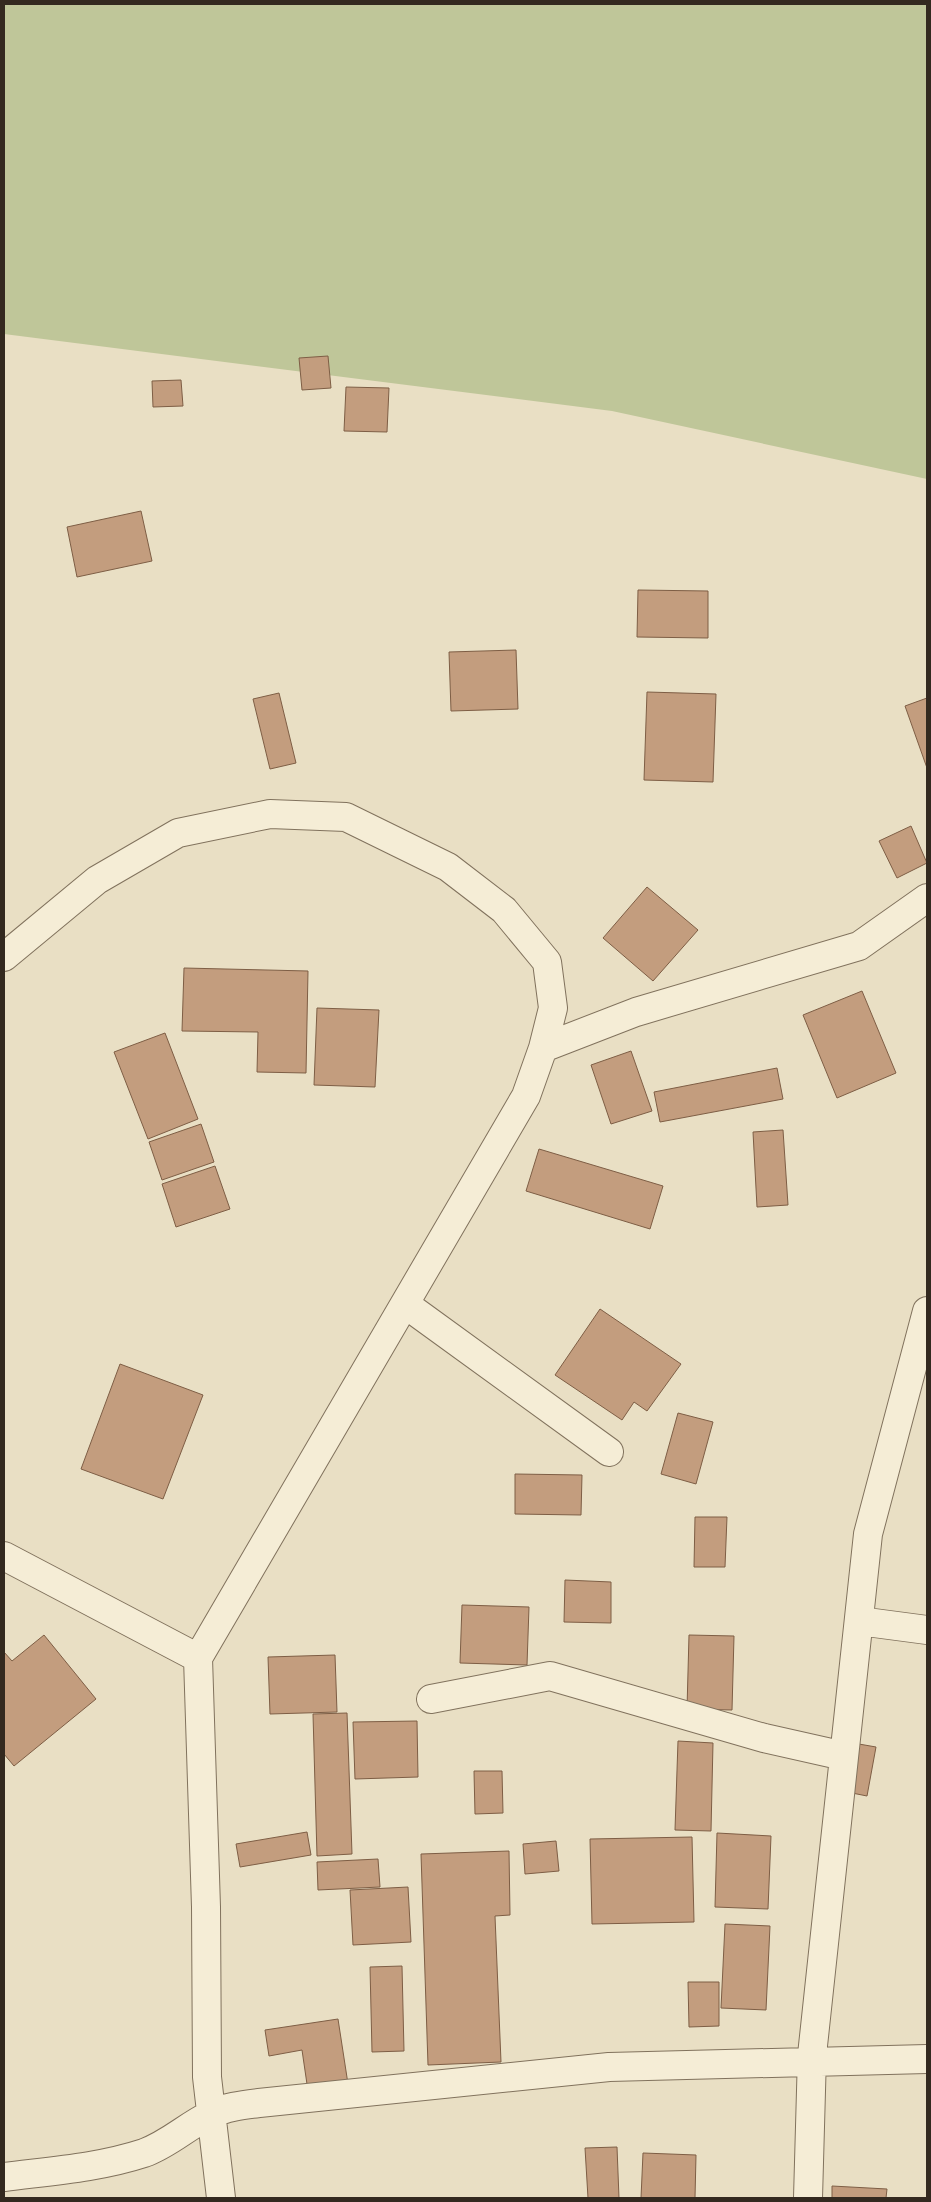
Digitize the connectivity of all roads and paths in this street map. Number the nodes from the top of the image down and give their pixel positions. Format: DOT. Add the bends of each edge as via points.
graph roads {
  1 [pos="927,898"];
  2 [pos="4,957"];
  3 [pos="543,1048"];
  4 [pos="405,1304"];
  5 [pos="927,1311"];
  6 [pos="609,1452"];
  7 [pos="4,1556"];
  8 [pos="859,1621"];
  9 [pos="927,1630"];
  10 [pos="198,1658"];
  11 [pos="431,1699"];
  12 [pos="844,1756"];
  13 [pos="927,2059"];
  14 [pos="812,2062"];
  15 [pos="210,2115"];
  16 [pos="4,2177"];
  17 [pos="221,2198"];
  18 [pos="808,2198"];
  1 -- 3 [label="street" via="859,946 636,1012"];
  2 -- 3 [label="street" via="97,880 178,833 270,814 346,817 448,867 504,910 547,962 553,1008"];
  3 -- 4 [label="street" via="526,1096"];
  4 -- 6 [label="street"];
  4 -- 10 [label="street"];
  5 -- 8 [label="street" via="868,1534"];
  7 -- 10 [label="street"];
  8 -- 9 [label="street"];
  8 -- 12 [label="street"];
  10 -- 15 [label="street"];
  11 -- 12 [label="street" via="550,1676 764,1738"];
  12 -- 14 [label="street"];
  13 -- 14 [label="street"];
  14 -- 15 [label="street" via="609,2067 259,2103 235,2106"];
  14 -- 18 [label="street"];
  15 -- 16 [label="street" via="166,2144 144,2152 100,2165"];
  15 -- 17 [label="street"];
}
